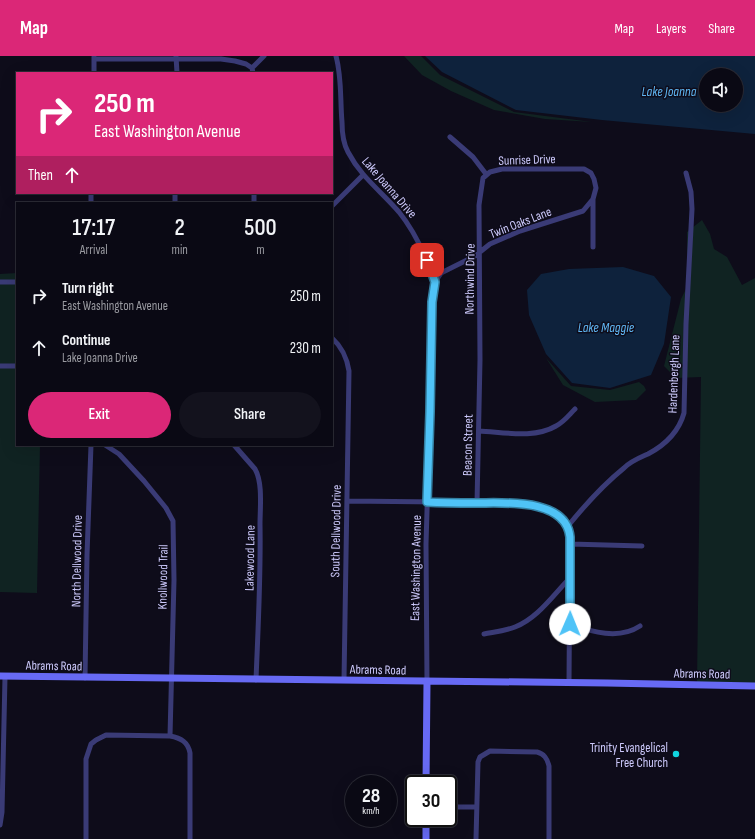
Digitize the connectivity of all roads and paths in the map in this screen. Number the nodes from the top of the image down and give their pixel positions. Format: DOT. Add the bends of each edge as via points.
graph roads {
  1 [pos="264,56"];
  2 [pos="336,56"];
  3 [pos="94,57"];
  4 [pos="176,58"];
  5 [pos="253,70"];
  6 [pos="94,72"];
  7 [pos="177,72"];
  8 [pos="450,137"];
  9 [pos="686,172"];
  10 [pos="486,174"];
  11 [pos="363,175"];
  12 [pos="593,199"];
  13 [pos="333,205"];
  14 [pos="593,247"];
  15 [pos="480,252"];
  16 [pos="0,282"];
  17 [pos="16,282"];
  18 [pos="435,282"];
  19 [pos="333,339"];
  20 [pos="0,366"];
  21 [pos="16,366"];
  22 [pos="479,386"];
  23 [pos="575,409"];
  24 [pos="479,431"];
  25 [pos="92,446"];
  26 [pos="107,446"];
  27 [pos="235,446"];
  28 [pos="347,501"];
  29 [pos="427,502"];
  30 [pos="477,503"];
  31 [pos="568,526"];
  32 [pos="570,544"];
  33 [pos="642,546"];
  34 [pos="570,578"];
  35 [pos="570,624"];
  36 [pos="640,626"];
  37 [pos="484,634"];
  38 [pos="3,676"];
  39 [pos="85,678"];
  40 [pos="172,679"];
  41 [pos="256,680"];
  42 [pos="344,680"];
  43 [pos="427,682"];
  44 [pos="569,683"];
  45 [pos="755,686"];
  46 [pos="170,736"];
  47 [pos="426,775"];
  48 [pos="476,806"];
  49 [pos="457,807"];
  50 [pos="0,825"];
  51 [pos="426,827"];
  52 [pos="86,839"];
  53 [pos="190,839"];
  54 [pos="426,839"];
  55 [pos="476,839"];
  56 [pos="549,839"];
  1 -- 5 [label="street"];
  2 -- 11 [label="street, Lake Joanna Drive" via="344,140 347,152"];
  3 -- 4 [label="street"];
  3 -- 6 [label="street"];
  4 -- 5 [label="street" via="235,61 246,64"];
  4 -- 7 [label="street"];
  8 -- 10 [label="street, Sunrise Drive" via="473,157"];
  9 -- 31 [label="street, Hardenbergh Lane" via="691,192 692,217 682,419 668,440 624,468 587,503"];
  10 -- 12 [label="street, Sunrise Drive" via="502,169 584,169 594,178 596,188"];
  10 -- 15 [label="street, Northwind Drive" via="482,180 479,201"];
  11 -- 13 [label="street"];
  11 -- 18 [label="street, Lake Joanna Drive" via="410,228"];
  12 -- 14 [label="street"];
  12 -- 15 [label="street, Twin Oaks Lane" via="583,211 502,238"];
  15 -- 18 [label="street, Twin Oaks Lane" via="441,273"];
  15 -- 22 [label="street, Northwind Drive"];
  16 -- 17 [label="street"];
  18 -- 29 [label="street, East Washington Avenue" via="432,302"];
  19 -- 28 [label="street, South Dellwood Drive" via="340,346 348,362"];
  20 -- 21 [label="street"];
  22 -- 24 [label="street, Beacon Street"];
  23 -- 24 [label="street" via="557,426 538,432 528,434"];
  24 -- 30 [label="street, Beacon Street"];
  25 -- 39 [label="street, North Dellwood Drive"];
  26 -- 40 [label="street, Knollwood Trail" via="119,454 144,481 173,521"];
  27 -- 41 [label="street, Lakewood Lane" via="255,469 259,480 260,551"];
  28 -- 29 [label="street"];
  28 -- 42 [label="street, South Dellwood Drive"];
  29 -- 30 [label="street"];
  29 -- 43 [label="street, East Washington Avenue"];
  30 -- 31 [label="street" via="534,505 552,512"];
  31 -- 32 [label="street"];
  32 -- 33 [label="street"];
  32 -- 34 [label="street"];
  34 -- 35 [label="street"];
  34 -- 37 [label="street" via="539,612 525,622"];
  35 -- 36 [label="street" via="587,630 615,634 631,631"];
  35 -- 44 [label="street"];
  38 -- 39 [label="street, Abrams Road"];
  38 -- 50 [label="street"];
  39 -- 40 [label="street, Abrams Road"];
  40 -- 41 [label="street, Abrams Road"];
  40 -- 46 [label="street, Knollwood Trail"];
  41 -- 42 [label="street, Abrams Road"];
  42 -- 43 [label="street, Abrams Road"];
  43 -- 44 [label="street, Abrams Road"];
  43 -- 47 [label="street, East Washington Avenue"];
  44 -- 45 [label="street, Abrams Road"];
  46 -- 52 [label="street" via="106,735 91,744 86,759"];
  46 -- 53 [label="street" via="184,740 189,748"];
  48 -- 49 [label="street"];
  48 -- 55 [label="street"];
  48 -- 56 [label="street" via="477,765 480,757 490,751 542,753 549,766"];
  51 -- 54 [label="street"];
}
